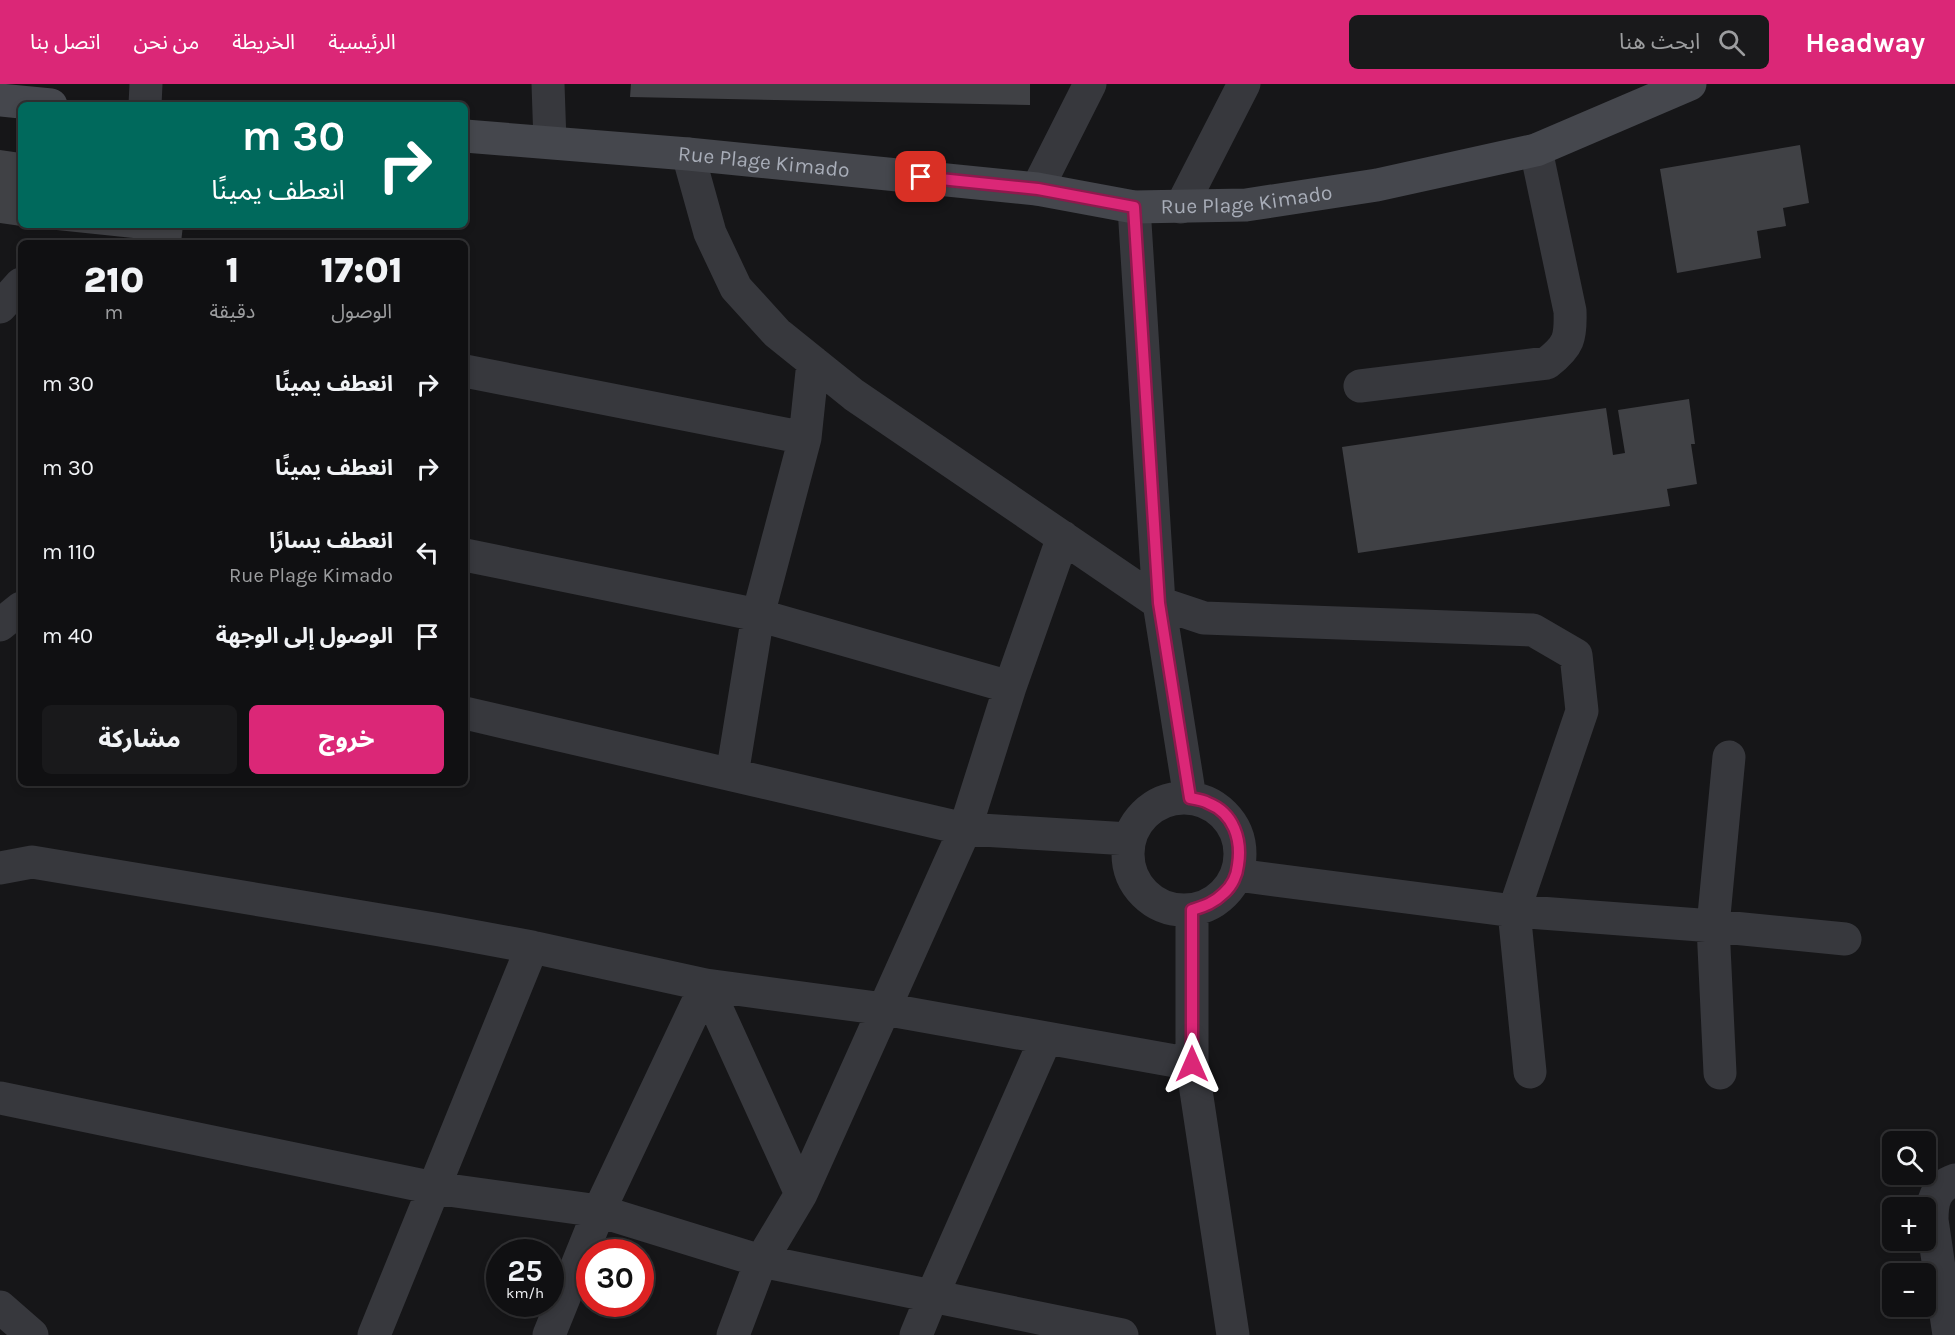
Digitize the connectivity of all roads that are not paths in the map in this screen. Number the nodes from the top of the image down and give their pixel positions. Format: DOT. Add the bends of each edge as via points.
graph roads {
  1 [pos="146,84"];
  2 [pos="548,84"];
  3 [pos="1090,84"];
  4 [pos="1244,84"];
  5 [pos="1690,84"];
  6 [pos="0,100"];
  7 [pos="20,102"];
  8 [pos="145,102"];
  9 [pos="468,136"];
  10 [pos="550,142"];
  11 [pos="1536,150"];
  12 [pos="688,154"];
  13 [pos="1038,189"];
  14 [pos="1134,207"];
  15 [pos="1181,207"];
  16 [pos="18,287"];
  17 [pos="0,307"];
  18 [pos="813,362"];
  19 [pos="468,372"];
  20 [pos="1360,386"];
  21 [pos="805,438"];
  22 [pos="1063,537"];
  23 [pos="468,556"];
  24 [pos="1159,603"];
  25 [pos="758,615"];
  26 [pos="1010,687"];
  27 [pos="468,714"];
  28 [pos="1729,757"];
  29 [pos="732,775"];
  30 [pos="1190,798"];
  31 [pos="965,829"];
  32 [pos="1129,839"];
  33 [pos="0,868"];
  34 [pos="1237,875"];
  35 [pos="1192,910"];
  36 [pos="1514,911"];
  37 [pos="1713,926"];
  38 [pos="1845,939"];
  39 [pos="532,947"];
  40 [pos="706,985"];
  41 [pos="884,1009"];
  42 [pos="1046,1038"];
  43 [pos="1192,1064"];
  44 [pos="1530,1072"];
  45 [pos="1719,1073"];
  46 [pos="0,1098"];
  47 [pos="1955,1180"];
  48 [pos="434,1188"];
  49 [pos="801,1194"];
  50 [pos="600,1211"];
  51 [pos="761,1261"];
  52 [pos="1949,1293"];
  53 [pos="932,1296"];
  54 [pos="0,1307"];
  55 [pos="1110,1334"];
  56 [pos="32,1335"];
  57 [pos="374,1335"];
  58 [pos="549,1335"];
  59 [pos="733,1335"];
  60 [pos="916,1335"];
  61 [pos="1233,1335"];
  62 [pos="1949,1335"];
  1 -- 8 [label="street"];
  2 -- 10 [label="street"];
  3 -- 13 [label="street"];
  4 -- 15 [label="street"];
  5 -- 11 [label="street, Rue Plage Kimado"];
  6 -- 7 [label="street"];
  9 -- 10 [label="street, Rue Plage Kimado"];
  10 -- 12 [label="street, Rue Plage Kimado"];
  11 -- 15 [label="street, Rue Plage Kimado" via="1377,185 1246,206"];
  11 -- 20 [label="street" via="1570,311 1571,334 1560,353 1547,363"];
  12 -- 13 [label="street, Rue Plage Kimado"];
  12 -- 18 [label="street" via="710,233 736,288 777,333"];
  13 -- 14 [label="street, Rue Plage Kimado"];
  14 -- 15 [label="street, Rue Plage Kimado"];
  14 -- 24 [label="street"];
  16 -- 17 [label="street"];
  18 -- 21 [label="street"];
  18 -- 22 [label="street" via="854,395"];
  19 -- 21 [label="street"];
  21 -- 25 [label="street"];
  22 -- 24 [label="street"];
  22 -- 26 [label="street"];
  23 -- 25 [label="street"];
  24 -- 30 [label="street"];
  24 -- 36 [label="street" via="1204,618 1533,630 1576,656 1582,711"];
  25 -- 26 [label="street"];
  25 -- 29 [label="street"];
  26 -- 31 [label="street"];
  27 -- 29 [label="street"];
  28 -- 37 [label="street"];
  29 -- 31 [label="street"];
  30 -- 32 [label="street" via="1169,799 1151,808 1137,821"];
  30 -- 34 [label="street" via="1209,803 1225,814 1236,831 1241,850"];
  31 -- 32 [label="street"];
  31 -- 41 [label="street"];
  32 -- 35 [label="street" via="1129,866 1136,885 1154,902 1172,909"];
  33 -- 39 [label="street" via="32,862"];
  34 -- 35 [label="street" via="1227,892 1211,904"];
  34 -- 36 [label="street"];
  35 -- 43 [label="street"];
  36 -- 37 [label="street"];
  36 -- 44 [label="street"];
  37 -- 38 [label="street"];
  37 -- 45 [label="street"];
  39 -- 40 [label="street"];
  39 -- 48 [label="street"];
  40 -- 41 [label="street"];
  40 -- 49 [label="street"];
  40 -- 50 [label="street"];
  41 -- 42 [label="street"];
  41 -- 49 [label="street"];
  42 -- 43 [label="street"];
  42 -- 53 [label="street"];
  43 -- 61 [label="street"];
  46 -- 48 [label="street"];
  47 -- 52 [label="street" via="1934,1195 1932,1204 1932,1220"];
  48 -- 50 [label="street"];
  48 -- 57 [label="street"];
  49 -- 51 [label="street"];
  50 -- 51 [label="street"];
  50 -- 58 [label="street"];
  51 -- 53 [label="street"];
  51 -- 59 [label="street"];
  52 -- 62 [label="street"];
  53 -- 55 [label="street"];
  53 -- 60 [label="street"];
  54 -- 56 [label="street"];
}
